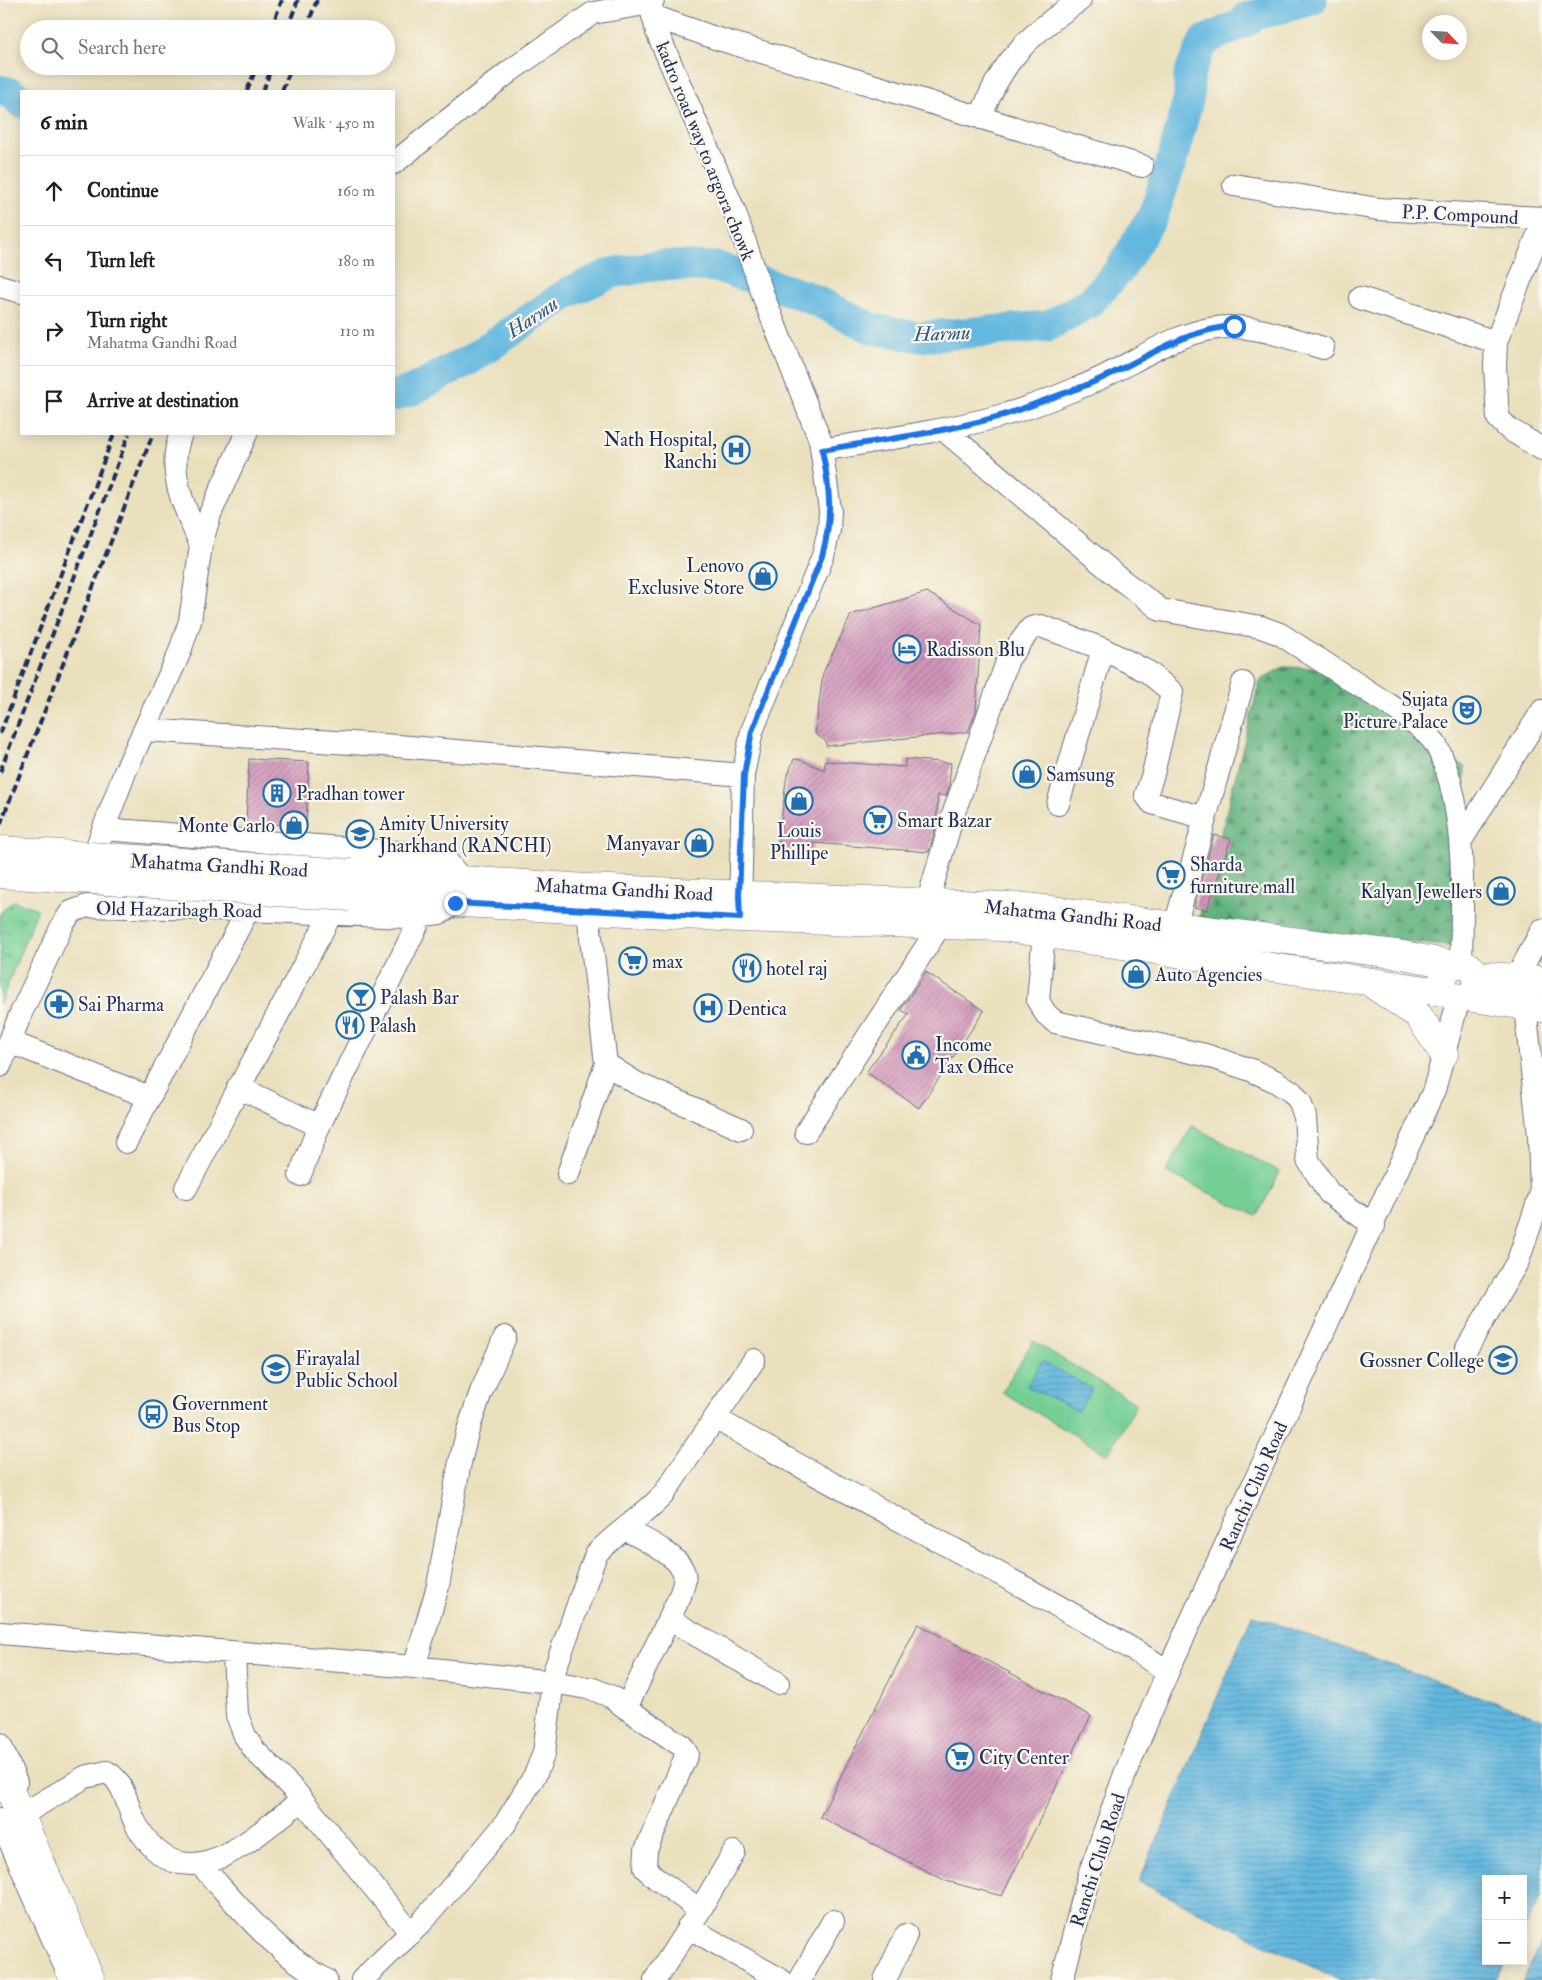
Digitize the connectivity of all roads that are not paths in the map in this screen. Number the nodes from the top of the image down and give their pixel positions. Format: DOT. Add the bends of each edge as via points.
graph roads {
  1 [pos="1080,0"];
  2 [pos="652,5"];
  3 [pos="981,118"];
  4 [pos="395,161"];
  5 [pos="1142,166"];
  6 [pos="1234,185"];
  7 [pos="1542,218"];
  8 [pos="1542,224"];
  9 [pos="0,286"];
  10 [pos="20,292"];
  11 [pos="1360,298"];
  12 [pos="1496,342"];
  13 [pos="1323,348"];
  14 [pos="943,429"];
  15 [pos="181,435"];
  16 [pos="244,436"];
  17 [pos="1542,449"];
  18 [pos="822,450"];
  19 [pos="202,546"];
  20 [pos="1103,649"];
  21 [pos="1243,683"];
  22 [pos="1542,711"];
  23 [pos="145,730"];
  24 [pos="744,775"];
  25 [pos="1058,804"];
  26 [pos="1205,818"];
  27 [pos="104,828"];
  28 [pos="1462,839"];
  29 [pos="0,850"];
  30 [pos="0,874"];
  31 [pos="458,891"];
  32 [pos="344,895"];
  33 [pos="740,906"];
  34 [pos="248,910"];
  35 [pos="585,911"];
  36 [pos="71,912"];
  37 [pos="934,914"];
  38 [pos="422,915"];
  39 [pos="1175,926"];
  40 [pos="1542,930"];
  41 [pos="1044,932"];
  42 [pos="1530,978"];
  43 [pos="1365,979"];
  44 [pos="1461,982"];
  45 [pos="1534,1007"];
  46 [pos="10,1042"];
  47 [pos="1444,1054"];
  48 [pos="606,1064"];
  49 [pos="0,1066"];
  50 [pos="238,1087"];
  51 [pos="149,1097"];
  52 [pos="319,1126"];
  53 [pos="741,1129"];
  54 [pos="806,1132"];
  55 [pos="1540,1136"];
  56 [pos="126,1142"];
  57 [pos="568,1174"];
  58 [pos="300,1175"];
  59 [pos="186,1188"];
  60 [pos="1373,1225"];
  61 [pos="505,1337"];
  62 [pos="1467,1348"];
  63 [pos="754,1360"];
  64 [pos="715,1418"];
  65 [pos="626,1529"];
  66 [pos="669,1619"];
  67 [pos="0,1633"];
  68 [pos="234,1654"];
  69 [pos="414,1667"];
  70 [pos="1168,1671"];
  71 [pos="552,1682"];
  72 [pos="778,1683"];
  73 [pos="626,1708"];
  74 [pos="0,1744"];
  75 [pos="0,1767"];
  76 [pos="302,1800"];
  77 [pos="0,1802"];
  78 [pos="28,1811"];
  79 [pos="0,1819"];
  80 [pos="734,1852"];
  81 [pos="201,1865"];
  82 [pos="694,1919"];
  83 [pos="833,1921"];
  84 [pos="411,1933"];
  85 [pos="906,1936"];
  86 [pos="71,1980"];
  87 [pos="77,1980"];
  88 [pos="92,1980"];
  89 [pos="102,1980"];
  90 [pos="326,1980"];
  91 [pos="362,1980"];
  92 [pos="654,1980"];
  93 [pos="781,1980"];
  94 [pos="800,1980"];
  95 [pos="885,1980"];
  96 [pos="1062,1980"];
  1 -- 3 [label="street" via="1033,34 1018,50 996,80"];
  2 -- 3 [label="street" via="715,38"];
  2 -- 4 [label="street" via="593,13 510,71"];
  2 -- 18 [label="street, kadro road way to argora chowk" via="664,51 745,237 764,298"];
  3 -- 5 [label="street"];
  6 -- 7 [label="street, P.P. Compound" via="1378,210"];
  8 -- 12 [label="street"];
  9 -- 10 [label="street"];
  11 -- 12 [label="street"];
  12 -- 17 [label="street" via="1498,418 1509,429"];
  13 -- 14 [label="street" via="1256,329 1215,328 1178,339 1078,389 999,416"];
  14 -- 18 [label="street"];
  14 -- 28 [label="street, Ranchi Club Road" via="1161,610 1261,627 1280,634 1403,714 1434,742 1441,756"];
  15 -- 19 [label="street" via="175,474 181,498"];
  16 -- 19 [label="street" via="210,514"];
  18 -- 24 [label="street, kadro road way to argora chowk" via="830,530 762,702 752,731"];
  19 -- 23 [label="street" via="190,621"];
  20 -- 25 [label="street"];
  20 -- 26 [label="street" via="1148,672 1172,692 1146,795 1152,803"];
  20 -- 37 [label="street" via="1041,626 1031,628 1008,659 953,815"];
  21 -- 26 [label="street"];
  22 -- 28 [label="street"];
  23 -- 24 [label="street" via="398,746"];
  23 -- 27 [label="street"];
  24 -- 33 [label="street, kadro road way to argora chowk"];
  26 -- 39 [label="street"];
  27 -- 31 [label="street" via="445,859"];
  27 -- 36 [label="street"];
  28 -- 44 [label="street, Ranchi Club Road"];
  29 -- 32 [label="main road, Mahatma Gandhi Road, bridge"];
  30 -- 32 [label="main road, Mahatma Gandhi Road, bridge"];
  31 -- 32 [label="main road, Mahatma Gandhi Road"];
  31 -- 33 [label="main road, Mahatma Gandhi Road"];
  31 -- 35 [label="main road, Mahatma Gandhi Road"];
  31 -- 38 [label="street, Old Hazaribagh Road" via="440,913"];
  32 -- 34 [label="street, Old Hazaribagh Road"];
  32 -- 38 [label="street, Old Hazaribagh Road" via="406,917"];
  32 -- 50 [label="street"];
  33 -- 35 [label="main road, Mahatma Gandhi Road"];
  33 -- 37 [label="main road, Mahatma Gandhi Road"];
  34 -- 36 [label="street, Old Hazaribagh Road" via="87,906"];
  34 -- 51 [label="street"];
  35 -- 48 [label="street"];
  36 -- 46 [label="street, Old Hazaribagh Road" via="58,932"];
  37 -- 39 [label="main road, Mahatma Gandhi Road" via="1027,907"];
  37 -- 41 [label="main road, Mahatma Gandhi Road"];
  37 -- 54 [label="street"];
  38 -- 52 [label="street"];
  39 -- 44 [label="main road, Mahatma Gandhi Road" via="1404,955"];
  40 -- 42 [label="street"];
  41 -- 43 [label="main road, Mahatma Gandhi Road"];
  41 -- 60 [label="street" via="1038,1001 1046,1014 1055,1022 1206,1055 1275,1081 1292,1092 1300,1102 1306,1117 1308,1160 1329,1193"];
  42 -- 44 [label="main road, Mahatma Gandhi Road"];
  43 -- 44 [label="main road, Mahatma Gandhi Road"];
  43 -- 47 [label="main road" via="1418,1015"];
  44 -- 45 [label="main road, Mahatma Gandhi Road"];
  44 -- 47 [label="street, Ranchi Club Road"];
  45 -- 55 [label="street"];
  46 -- 49 [label="street, Old Hazaribagh Road"];
  46 -- 51 [label="street"];
  47 -- 60 [label="street, Ranchi Club Road" via="1434,1090"];
  48 -- 53 [label="street" via="636,1083"];
  48 -- 57 [label="street"];
  50 -- 52 [label="street"];
  50 -- 59 [label="street"];
  51 -- 56 [label="street"];
  52 -- 58 [label="street"];
  55 -- 62 [label="street" via="1541,1193 1525,1242"];
  60 -- 70 [label="street, Ranchi Club Road"];
  61 -- 69 [label="street" via="467,1433 438,1586"];
  63 -- 64 [label="street"];
  64 -- 65 [label="street" via="663,1495"];
  64 -- 70 [label="street"];
  65 -- 66 [label="street" via="670,1555 684,1572 680,1596"];
  65 -- 71 [label="street" via="596,1554"];
  66 -- 72 [label="street"];
  66 -- 73 [label="street"];
  67 -- 68 [label="street"];
  68 -- 69 [label="street"];
  68 -- 76 [label="street" via="240,1725 255,1751"];
  69 -- 71 [label="street"];
  70 -- 96 [label="street, Ranchi Club Road" via="1109,1814 1089,1875"];
  71 -- 73 [label="street" via="593,1689 612,1697"];
  71 -- 84 [label="street" via="544,1752 535,1775 505,1824"];
  73 -- 82 [label="street" via="682,1746 686,1754 646,1850 645,1868"];
  74 -- 78 [label="street"];
  75 -- 88 [label="main road"];
  76 -- 81 [label="street" via="246,1843"];
  76 -- 84 [label="street"];
  77 -- 87 [label="main road"];
  78 -- 81 [label="street" via="85,1777 107,1772 120,1784 136,1823 158,1853 172,1861"];
  78 -- 89 [label="street"];
  79 -- 86 [label="street"];
  80 -- 82 [label="street"];
  81 -- 90 [label="street" via="266,1938 298,1965"];
  82 -- 92 [label="street"];
  82 -- 93 [label="street"];
  83 -- 94 [label="street"];
  84 -- 91 [label="street"];
  85 -- 95 [label="street"];
}
